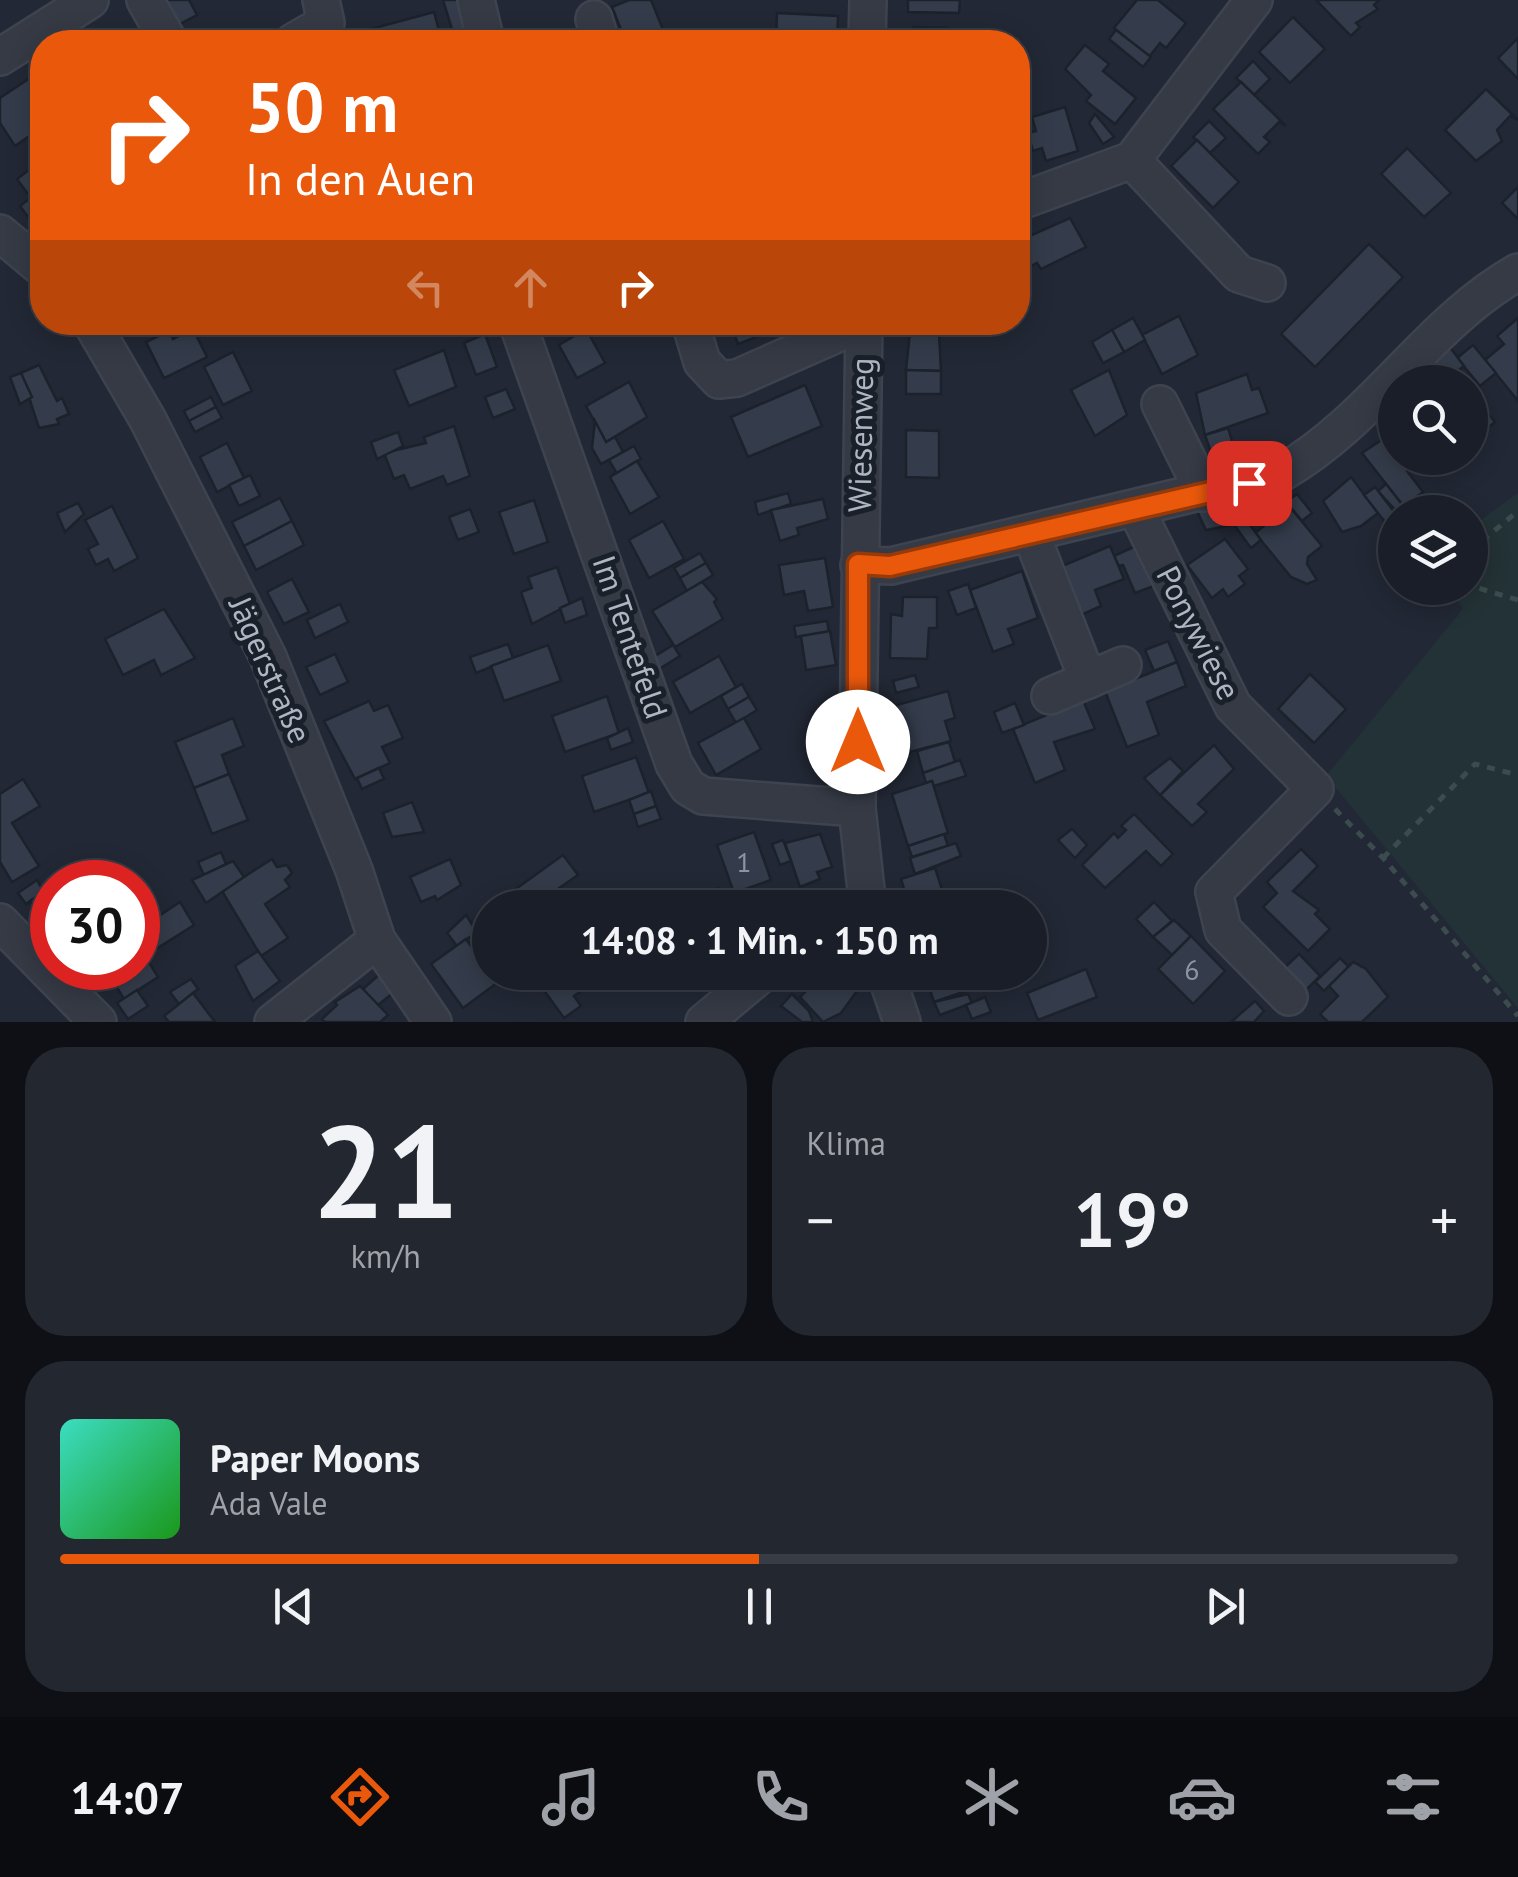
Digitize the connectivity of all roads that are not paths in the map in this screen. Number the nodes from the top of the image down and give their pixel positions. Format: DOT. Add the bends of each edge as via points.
graph roads {
  1 [pos="145,0"];
  2 [pos="321,0"];
  3 [pos="476,0"];
  4 [pos="868,0"];
  5 [pos="1254,0"];
  6 [pos="82,3"];
  7 [pos="42,30"];
  8 [pos="162,30"];
  9 [pos="315,30"];
  10 [pos="483,30"];
  11 [pos="867,30"];
  12 [pos="30,38"];
  13 [pos="0,58"];
  14 [pos="1132,160"];
  15 [pos="1030,198"];
  16 [pos="0,232"];
  17 [pos="30,258"];
  18 [pos="1518,272"];
  19 [pos="1266,283"];
  20 [pos="99,335"];
  21 [pos="521,335"];
  22 [pos="694,335"];
  23 [pos="835,335"];
  24 [pos="864,335"];
  25 [pos="1160,404"];
  26 [pos="1204,493"];
  27 [pos="1136,509"];
  28 [pos="1031,534"];
  29 [pos="858,564"];
  30 [pos="1124,665"];
  31 [pos="1088,680"];
  32 [pos="1050,696"];
  33 [pos="858,808"];
  34 [pos="866,890"];
  35 [pos="5,935"];
  36 [pos="377,940"];
  37 [pos="742,990"];
  38 [pos="891,990"];
  39 [pos="1289,997"];
  40 [pos="98,1022"];
  41 [pos="273,1022"];
  42 [pos="433,1022"];
  43 [pos="704,1022"];
  44 [pos="902,1022"];
  1 -- 8 [label="street"];
  2 -- 9 [label="street" via="326,24"];
  3 -- 10 [label="street"];
  4 -- 11 [label="street"];
  5 -- 14 [label="street"];
  6 -- 7 [label="street"];
  12 -- 13 [label="street"];
  14 -- 15 [label="street"];
  14 -- 19 [label="street" via="1240,274"];
  16 -- 17 [label="street"];
  18 -- 26 [label="street" via="1468,304 1310,456 1282,472"];
  20 -- 36 [label="street, Jägerstraße" via="268,657"];
  21 -- 33 [label="street, Im Tentefeld" via="674,764 688,786 719,799"];
  22 -- 23 [label="street" via="702,362 720,380"];
  24 -- 29 [label="street, Wiesenweg"];
  25 -- 26 [label="street"];
  26 -- 27 [label="street"];
  27 -- 28 [label="street"];
  27 -- 39 [label="street, Ponywiese" via="1233,706 1315,790 1214,892 1223,930"];
  28 -- 29 [label="street" via="890,566"];
  28 -- 31 [label="street"];
  29 -- 33 [label="street, Wiesenweg"];
  30 -- 31 [label="street"];
  31 -- 32 [label="street"];
  33 -- 34 [label="street, Wiesenweg"];
  35 -- 40 [label="street"];
  36 -- 41 [label="street"];
  36 -- 42 [label="street, Jägerstraße"];
  37 -- 43 [label="street"];
  38 -- 44 [label="street"];
}
